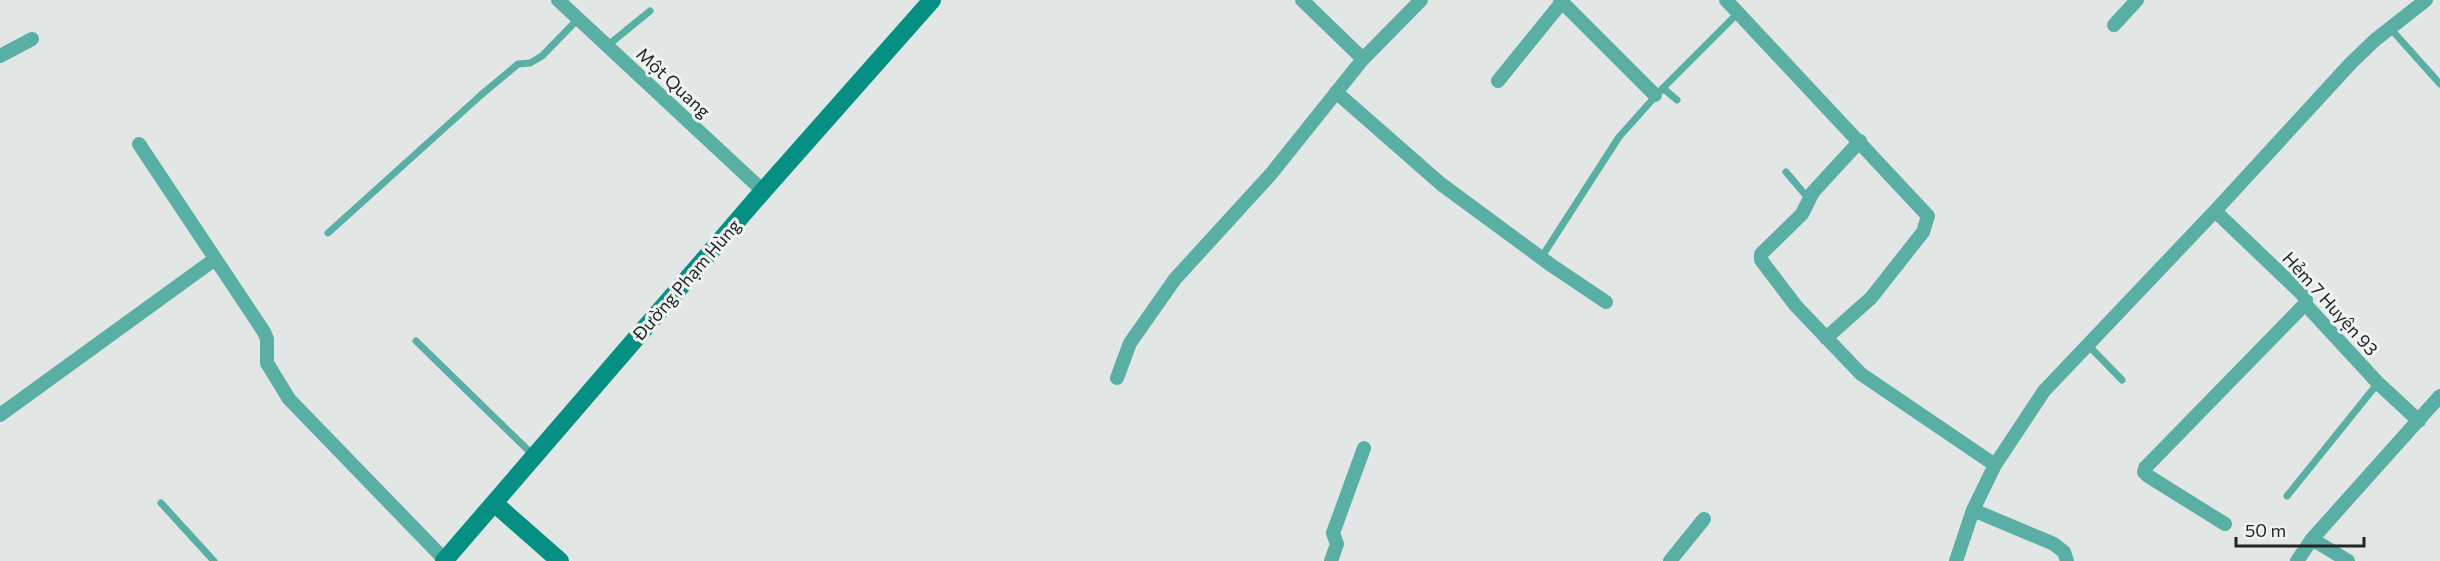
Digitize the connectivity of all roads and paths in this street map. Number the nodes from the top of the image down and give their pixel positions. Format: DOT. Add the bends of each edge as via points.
graph roads {
  1 [pos="558,0"];
  2 [pos="1302,0"];
  3 [pos="1421,0"];
  4 [pos="1726,0"];
  5 [pos="2137,0"];
  6 [pos="2402,0"];
  7 [pos="2426,0"];
  8 [pos="1561,1"];
  9 [pos="927,2"];
  10 [pos="650,10"];
  11 [pos="2412,10"];
  12 [pos="1738,13"];
  13 [pos="578,20"];
  14 [pos="2114,25"];
  15 [pos="2390,28"];
  16 [pos="32,39"];
  17 [pos="607,46"];
  18 [pos="0,56"];
  19 [pos="1363,59"];
  20 [pos="1498,81"];
  21 [pos="2440,84"];
  22 [pos="1336,92"];
  23 [pos="1658,93"];
  24 [pos="1677,100"];
  25 [pos="1860,141"];
  26 [pos="139,144"];
  27 [pos="1786,172"];
  28 [pos="763,191"];
  29 [pos="1808,198"];
  30 [pos="2216,211"];
  31 [pos="328,233"];
  32 [pos="1541,258"];
  33 [pos="215,259"];
  34 [pos="1606,302"];
  35 [pos="2305,304"];
  36 [pos="1826,338"];
  37 [pos="416,341"];
  38 [pos="2088,345"];
  39 [pos="1117,378"];
  40 [pos="2122,381"];
  41 [pos="2378,384"];
  42 [pos="2440,396"];
  43 [pos="0,416"];
  44 [pos="2419,421"];
  45 [pos="1364,448"];
  46 [pos="535,457"];
  47 [pos="1995,465"];
  48 [pos="2287,496"];
  49 [pos="160,503"];
  50 [pos="494,503"];
  51 [pos="1973,510"];
  52 [pos="1704,519"];
  53 [pos="2225,524"];
  54 [pos="2312,539"];
  55 [pos="1334,553"];
  56 [pos="444,560"];
  57 [pos="214,561"];
  58 [pos="560,561"];
  59 [pos="1670,561"];
  60 [pos="1956,561"];
  61 [pos="2067,561"];
  62 [pos="2297,561"];
  63 [pos="2348,561"];
  1 -- 13 [label="street, Một Quang"];
  2 -- 19 [label="street"];
  3 -- 19 [label="street"];
  4 -- 12 [label="street"];
  5 -- 14 [label="street"];
  6 -- 11 [label="street"];
  7 -- 11 [label="street"];
  8 -- 20 [label="street"];
  8 -- 23 [label="street"];
  9 -- 28 [label="main road, Đường Phạm Hùng"];
  10 -- 17 [label="lane"];
  11 -- 15 [label="street"];
  12 -- 23 [label="lane"];
  12 -- 25 [label="street"];
  13 -- 17 [label="street, Một Quang"];
  13 -- 31 [label="lane" via="542,56 518,64 481,95"];
  15 -- 21 [label="lane"];
  15 -- 30 [label="street" via="2351,63"];
  16 -- 18 [label="street"];
  17 -- 28 [label="street, Một Quang"];
  19 -- 22 [label="street"];
  22 -- 32 [label="street" via="1441,184"];
  22 -- 39 [label="street" via="1271,174 1175,279 1130,343"];
  23 -- 24 [label="lane" via="1665,90"];
  23 -- 32 [label="lane" via="1619,137"];
  25 -- 29 [label="street"];
  25 -- 36 [label="street" via="1923,209 1928,221 1871,298"];
  26 -- 33 [label="street"];
  27 -- 29 [label="lane"];
  28 -- 46 [label="main road, Đường Phạm Hùng"];
  29 -- 36 [label="street" via="1802,214 1761,254 1761,260"];
  30 -- 35 [label="street, Hẻm 7 Huyện 93" via="2302,294"];
  30 -- 38 [label="street"];
  32 -- 34 [label="street"];
  33 -- 43 [label="street"];
  33 -- 56 [label="street" via="264,332 267,363 289,399"];
  35 -- 41 [label="street, Hẻm 7 Huyện 93"];
  35 -- 53 [label="street" via="2145,468 2148,476"];
  36 -- 47 [label="street" via="1861,374"];
  37 -- 46 [label="lane"];
  38 -- 40 [label="lane"];
  38 -- 47 [label="street" via="2044,391"];
  41 -- 44 [label="street, Hẻm 7 Huyện 93"];
  41 -- 48 [label="lane"];
  42 -- 44 [label="street"];
  44 -- 54 [label="street"];
  45 -- 55 [label="street" via="1332,533"];
  46 -- 50 [label="main road, Đường Phạm Hùng"];
  47 -- 51 [label="street"];
  49 -- 57 [label="lane"];
  50 -- 56 [label="main road, Đường Phạm Hùng"];
  50 -- 58 [label="main road"];
  51 -- 60 [label="street"];
  51 -- 61 [label="street" via="2054,544 2064,552"];
  52 -- 59 [label="street"];
  54 -- 62 [label="street"];
  54 -- 63 [label="street"];
}
